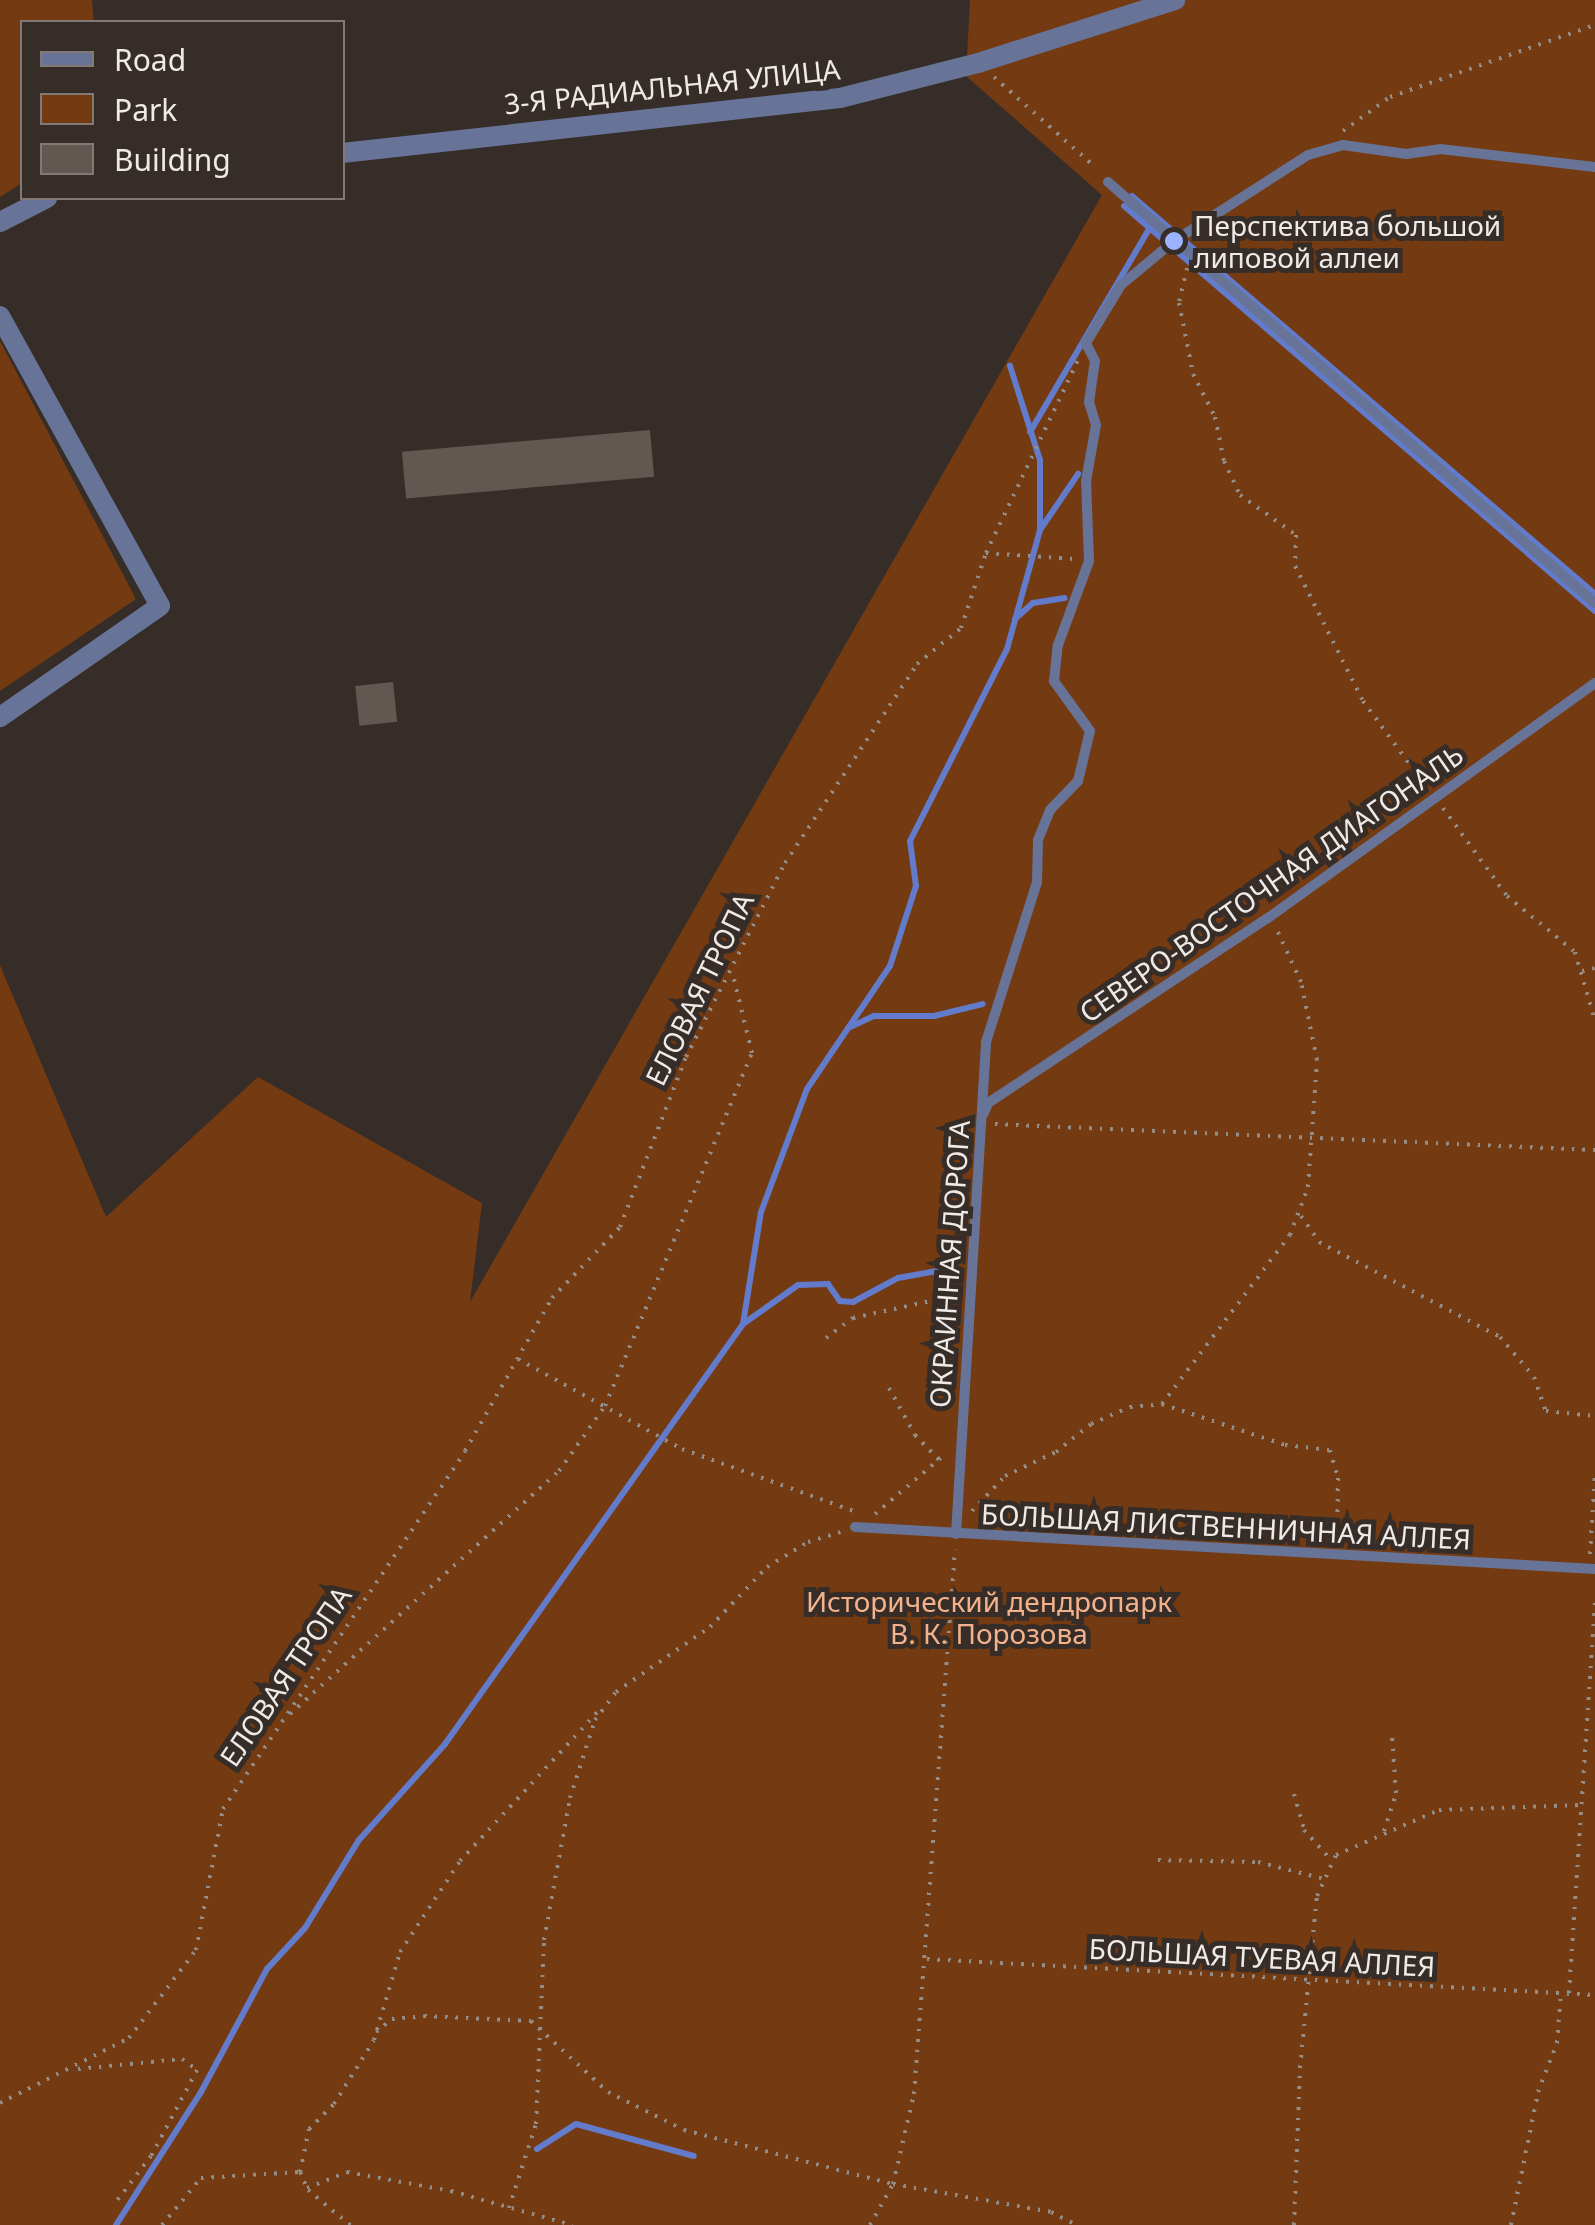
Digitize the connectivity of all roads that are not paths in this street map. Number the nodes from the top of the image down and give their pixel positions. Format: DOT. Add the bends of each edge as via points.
graph roads {
  1 [pos="1175,0"];
  2 [pos="345,152"];
  3 [pos="1595,167"];
  4 [pos="1108,182"];
  5 [pos="44,200"];
  6 [pos="0,222"];
  7 [pos="1174,240"];
  8 [pos="0,316"];
  9 [pos="1595,603"];
  10 [pos="1595,684"];
  11 [pos="0,717"];
  12 [pos="981,1124"];
  13 [pos="855,1528"];
  14 [pos="956,1530"];
  15 [pos="1592,1569"];
  1 -- 2 [label="street, 3-Я РАДИАЛЬНАЯ УЛИЦА" via="978,63 840,98"];
  3 -- 7 [label="lane" via="1343,145 1308,154"];
  4 -- 7 [label="lane"];
  5 -- 6 [label="street"];
  7 -- 9 [label="lane"];
  7 -- 12 [label="lane, ОКРАИННАЯ ДОРОГА" via="1121,286 1086,343 1095,361 1089,402 1096,425 1086,481 1089,560 1058,646 1054,680 1090,731 1078,781 1050,810 1038,840 1038,882 986,1042"];
  8 -- 11 [label="street" via="160,606"];
  10 -- 12 [label="lane, СЕВЕРО-ВОСТОЧНАЯ ДИАГОНАЛЬ" via="1268,918 988,1103"];
  12 -- 14 [label="lane, ОКРАИННАЯ ДОРОГА"];
  13 -- 14 [label="lane, БОЛЬШАЯ ЛИСТВЕННИЧНАЯ АЛЛЕЯ"];
  14 -- 15 [label="lane, БОЛЬШАЯ ЛИСТВЕННИЧНАЯ АЛЛЕЯ"];
}
